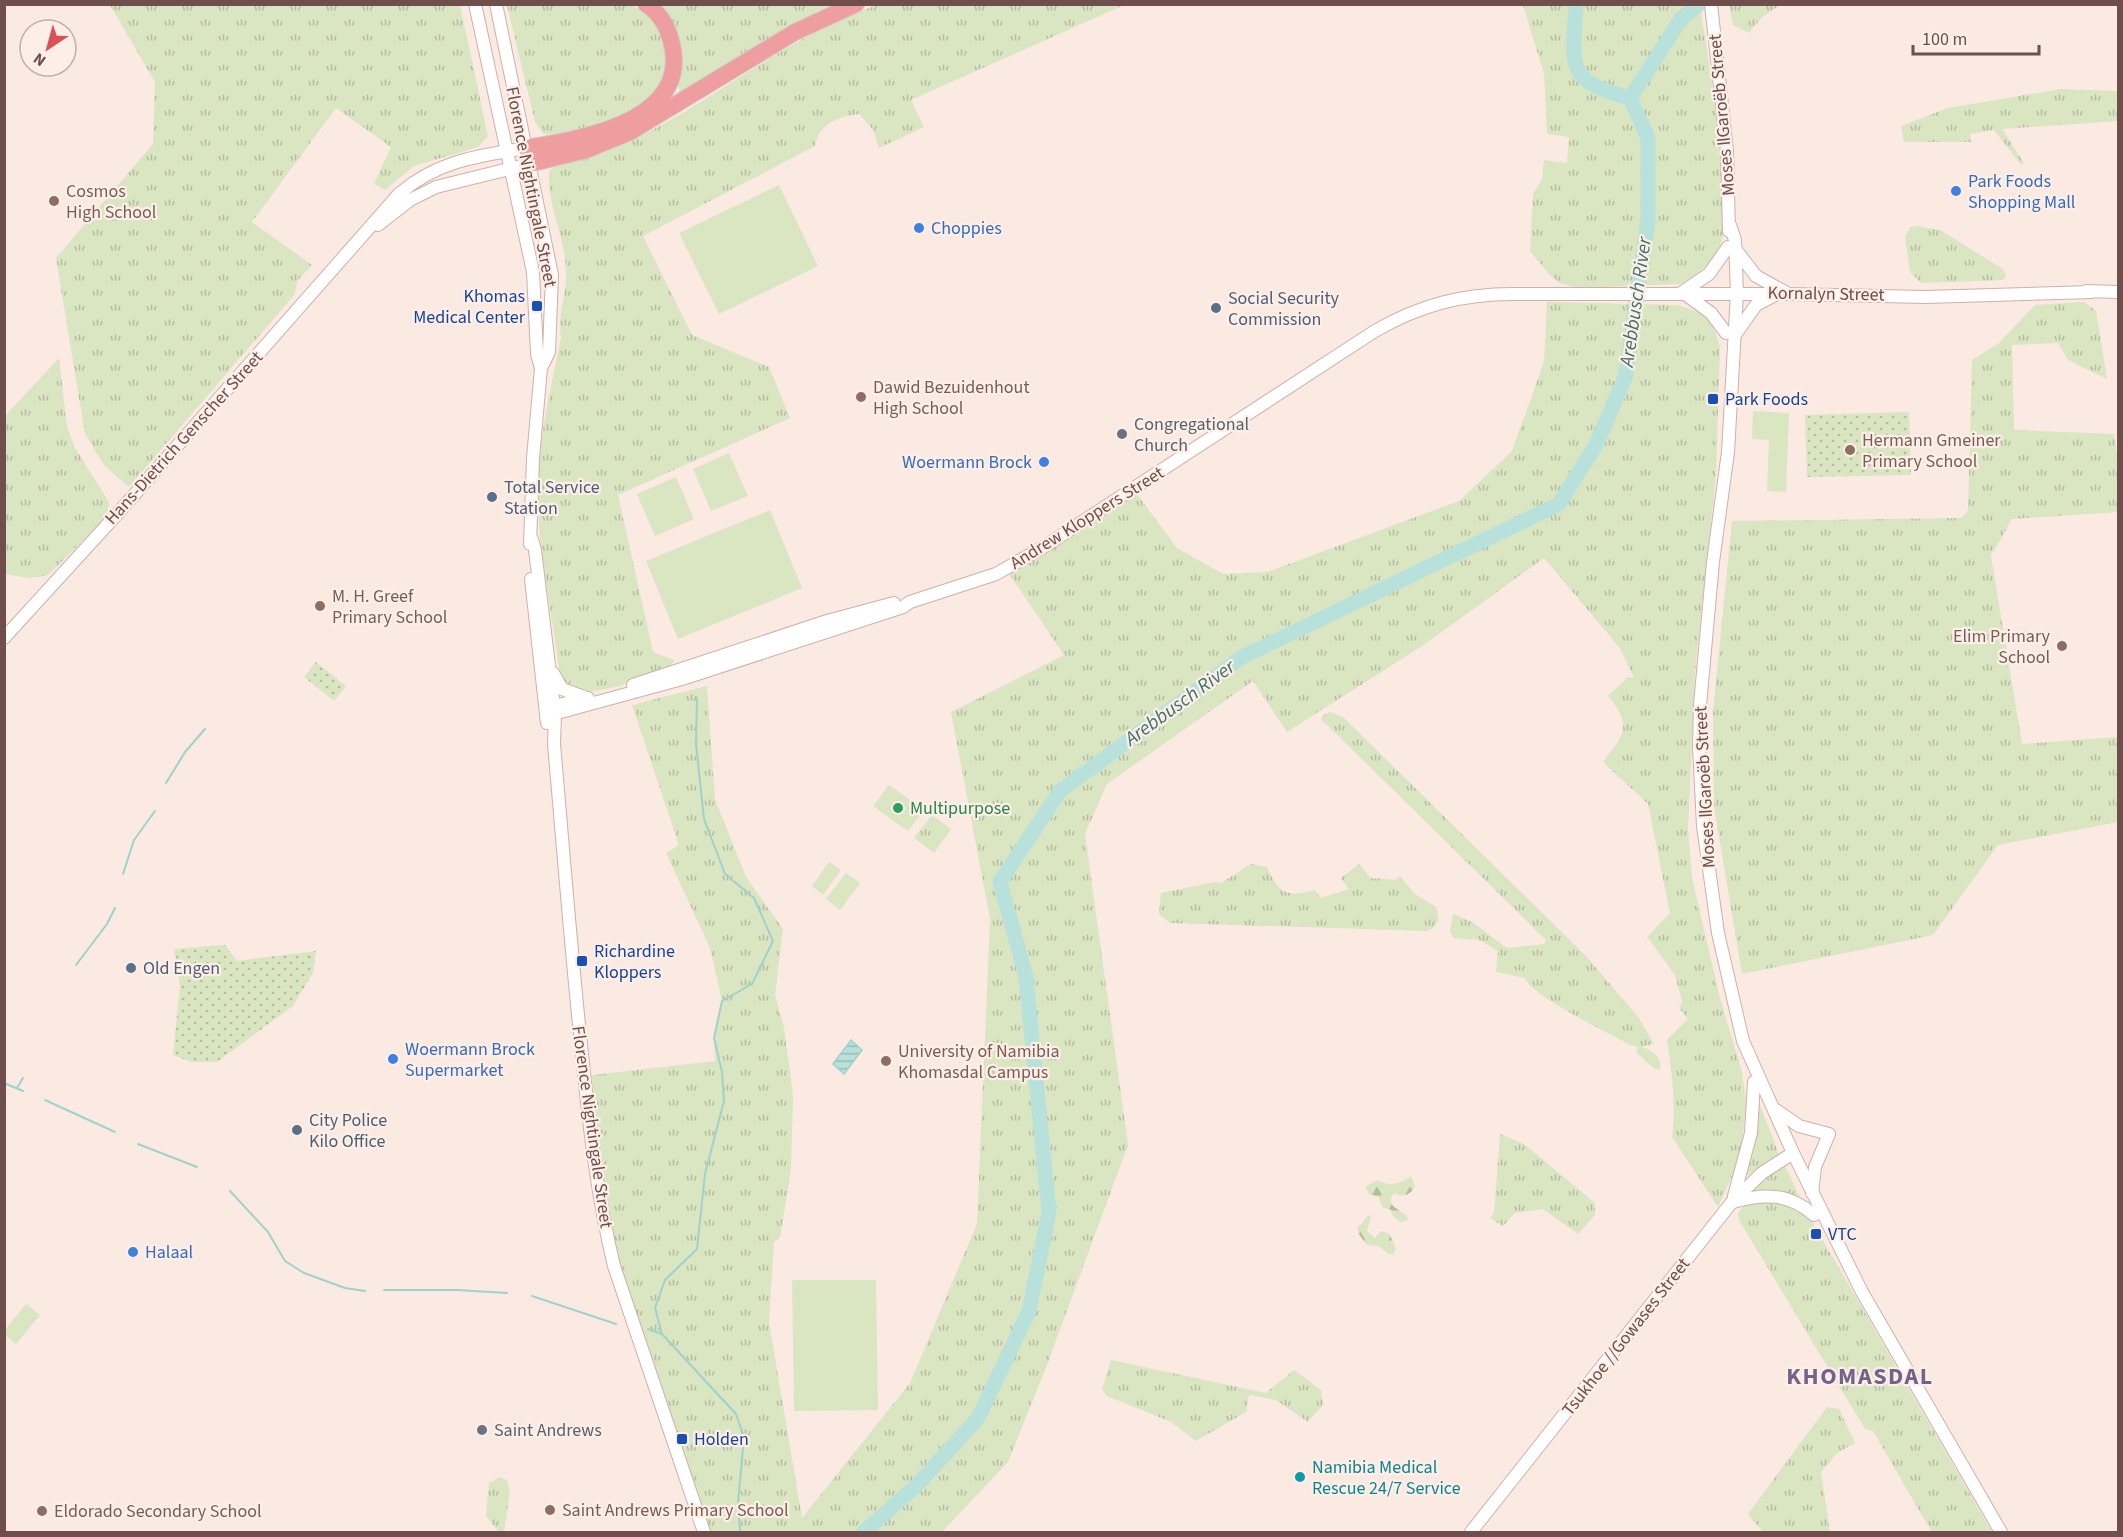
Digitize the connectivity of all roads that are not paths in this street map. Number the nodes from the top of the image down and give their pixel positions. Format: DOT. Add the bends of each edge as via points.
graph roads {
  1 [pos="646,4"];
  2 [pos="856,4"];
  3 [pos="1711,4"];
  4 [pos="496,5"];
  5 [pos="475,6"];
  6 [pos="506,152"];
  7 [pos="527,156"];
  8 [pos="510,169"];
  9 [pos="363,237"];
  10 [pos="1732,248"];
  11 [pos="2118,292"];
  12 [pos="1682,293"];
  13 [pos="1733,293"];
  14 [pos="1784,294"];
  15 [pos="1730,336"];
  16 [pos="541,368"];
  17 [pos="532,539"];
  18 [pos="910,602"];
  19 [pos="4,638"];
  20 [pos="548,658"];
  21 [pos="591,697"];
  22 [pos="574,710"];
  23 [pos="550,711"];
  24 [pos="556,731"];
  25 [pos="554,744"];
  26 [pos="1750,1059"];
  27 [pos="1754,1082"];
  28 [pos="1771,1105"];
  29 [pos="1789,1154"];
  30 [pos="1812,1194"];
  31 [pos="1732,1202"];
  32 [pos="1814,1215"];
  33 [pos="1862,1292"];
  34 [pos="704,1533"];
  35 [pos="1471,1533"];
  36 [pos="2001,1533"];
  1 -- 7 [label="highway" via="663,21 674,57 668,85 659,100 609,129"];
  2 -- 7 [label="highway" via="795,33 630,132 586,150"];
  3 -- 10 [label="main road, Moses ǁGaroëb Street" via="1722,85"];
  4 -- 7 [label="main road, Florence Nightingale Street"];
  5 -- 6 [label="main road, Florence Nightingale Street"];
  6 -- 7 [label="main road, Hans-Dietrich Genscher Street"];
  6 -- 8 [label="main road, Florence Nightingale Street"];
  6 -- 9 [label="main road, Hans-Dietrich Genscher Street" via="450,163 420,176 383,210"];
  7 -- 8 [label="main road, Hans-Dietrich Genscher Street"];
  7 -- 16 [label="main road, Florence Nightingale Street" via="552,275 549,352"];
  8 -- 9 [label="main road, Hans-Dietrich Genscher Street" via="458,179 418,194"];
  8 -- 16 [label="main road, Florence Nightingale Street" via="533,272"];
  9 -- 19 [label="main road, Hans-Dietrich Genscher Street"];
  10 -- 12 [label="main road" via="1709,274"];
  10 -- 13 [label="main road, Moses ǁGaroëb Street"];
  10 -- 14 [label="main road" via="1756,276"];
  11 -- 14 [label="main road, Kornalyn Street"];
  12 -- 13 [label="main road"];
  12 -- 15 [label="main road" via="1711,313"];
  12 -- 18 [label="main road, Andrew Kloppers Street" via="1468,296 1408,314 1341,353 1014,565"];
  13 -- 14 [label="main road, Kornalyn Street"];
  13 -- 15 [label="main road, Moses ǁGaroëb Street"];
  14 -- 15 [label="main road" via="1763,301"];
  15 -- 26 [label="main road, Moses ǁGaroëb Street" via="1728,452 1700,705 1702,826 1718,933"];
  16 -- 17 [label="main road, Florence Nightingale Street" via="533,458"];
  17 -- 20 [label="main road, Florence Nightingale Street"];
  17 -- 23 [label="main road, Florence Nightingale Street" via="529,552"];
  18 -- 21 [label="main road, Andrew Kloppers Street" via="903,600 827,621"];
  18 -- 22 [label="main road, Andrew Kloppers Street" via="756,656"];
  20 -- 21 [label="main road" via="562,689"];
  20 -- 23 [label="main road, Florence Nightingale Street"];
  21 -- 23 [label="main road, Andrew Kloppers Street"];
  22 -- 23 [label="main road, Andrew Kloppers Street"];
  22 -- 24 [label="main road" via="561,718"];
  23 -- 24 [label="main road, Florence Nightingale Street"];
  23 -- 25 [label="main road, Florence Nightingale Street"];
  24 -- 25 [label="main road, Florence Nightingale Street"];
  25 -- 34 [label="main road, Florence Nightingale Street" via="577,1015 604,1225 614,1266"];
  26 -- 27 [label="main road, Moses ǁGaroëb Street"];
  26 -- 28 [label="main road, Moses ǁGaroëb Street"];
  27 -- 29 [label="main road, Moses ǁGaroëb Street"];
  27 -- 31 [label="main road" via="1751,1133"];
  28 -- 29 [label="main road, Moses ǁGaroëb Street"];
  28 -- 30 [label="main road" via="1791,1123 1828,1134 1815,1167"];
  29 -- 30 [label="main road, Moses ǁGaroëb Street"];
  29 -- 31 [label="main road, Tsukhoe //Gowases Street" via="1753,1180"];
  29 -- 32 [label="main road, Moses ǁGaroëb Street"];
  30 -- 33 [label="main road, Moses ǁGaroëb Street"];
  31 -- 32 [label="main road" via="1778,1196"];
  31 -- 35 [label="main road, Tsukhoe //Gowases Street"];
  32 -- 33 [label="main road, Moses ǁGaroëb Street"];
  33 -- 36 [label="main road, Moses ǁGaroëb Street"];
}
